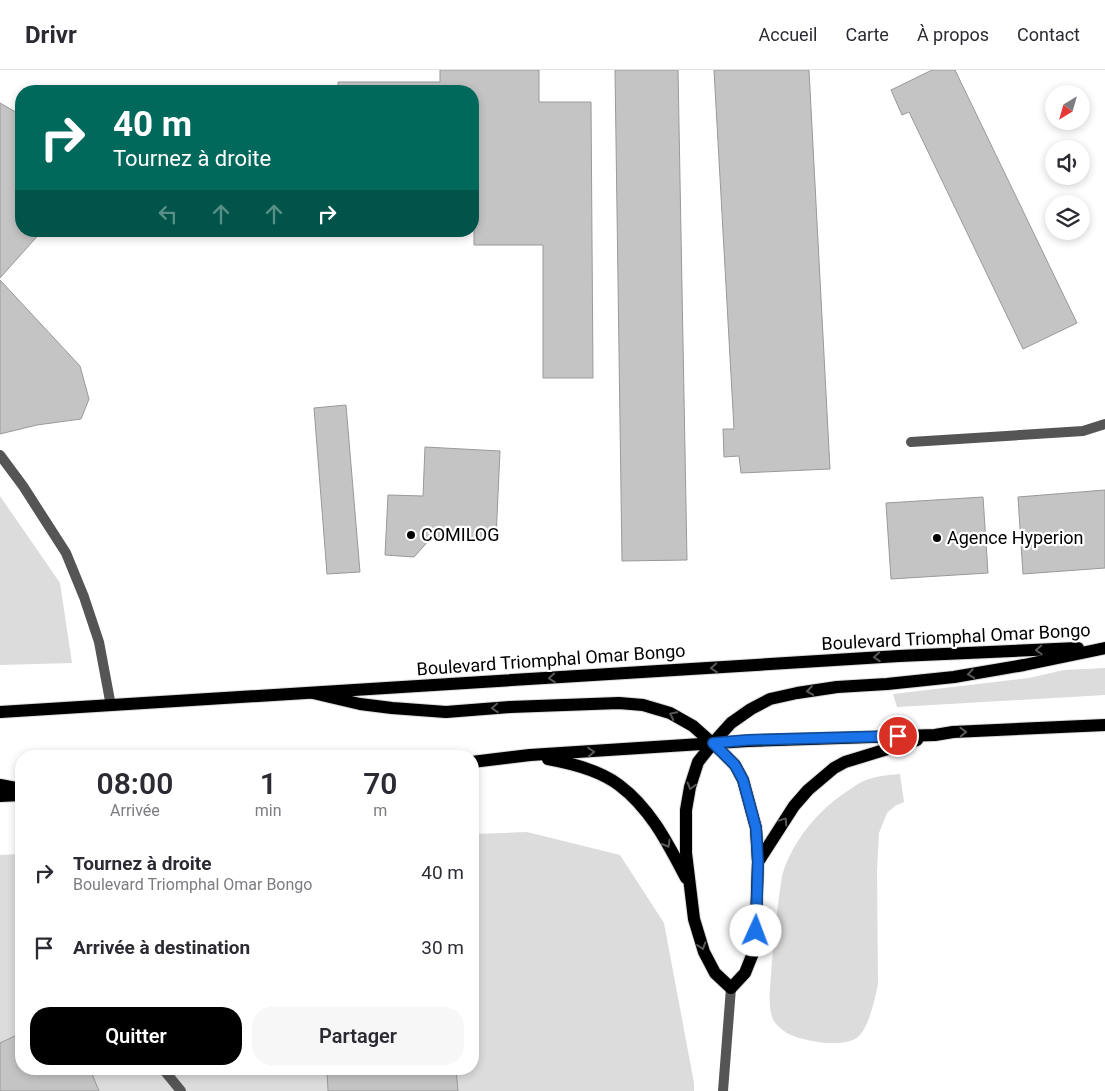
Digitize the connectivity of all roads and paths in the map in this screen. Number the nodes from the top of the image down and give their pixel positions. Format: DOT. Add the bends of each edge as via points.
graph roads {
  1 [pos="1105,424"];
  2 [pos="911,442"];
  3 [pos="0,455"];
  4 [pos="1105,648"];
  5 [pos="313,693"];
  6 [pos="111,706"];
  7 [pos="0,712"];
  8 [pos="1105,725"];
  9 [pos="935,735"];
  10 [pos="713,743"];
  11 [pos="530,755"];
  12 [pos="479,761"];
  13 [pos="0,785"];
  14 [pos="15,788"];
  15 [pos="15,795"];
  16 [pos="0,796"];
  17 [pos="758,862"];
  18 [pos="689,884"];
  19 [pos="731,988"];
  20 [pos="169,1075"];
  21 [pos="181,1091"];
  22 [pos="723,1091"];
  1 -- 2 [label="street" via="1084,431"];
  3 -- 6 [label="street" via="66,553 99,642"];
  4 -- 5 [label="main road, Boulevard Triomphal Omar Bongo, one-way" via="890,657"];
  4 -- 10 [label="main road, one-way" via="954,677 837,687 770,699 731,723"];
  5 -- 6 [label="main road, Boulevard Triomphal Omar Bongo"];
  10 -- 5 [label="main road, one-way" via="670,713 643,705 619,703 446,712 360,704"];
  6 -- 7 [label="main road, Boulevard Triomphal Omar Bongo"];
  9 -- 8 [label="main road, one-way"];
  9 -- 10 [label="main road"];
  17 -- 9 [label="main road, one-way" via="794,806 834,768 853,759"];
  11 -- 10 [label="main road, one-way"];
  10 -- 17 [label="main road" via="735,765 743,780 756,828"];
  10 -- 18 [label="main road, one-way" via="698,762 686,810"];
  11 -- 12 [label="main road"];
  11 -- 18 [label="main road, one-way" via="567,762 619,784 656,825"];
  13 -- 14 [label="main road"];
  15 -- 16 [label="main road"];
  17 -- 19 [label="main road" via="755,948 745,974"];
  18 -- 19 [label="main road, one-way" via="694,919 704,952 716,973"];
  19 -- 22 [label="street"];
  20 -- 21 [label="street"];
}
